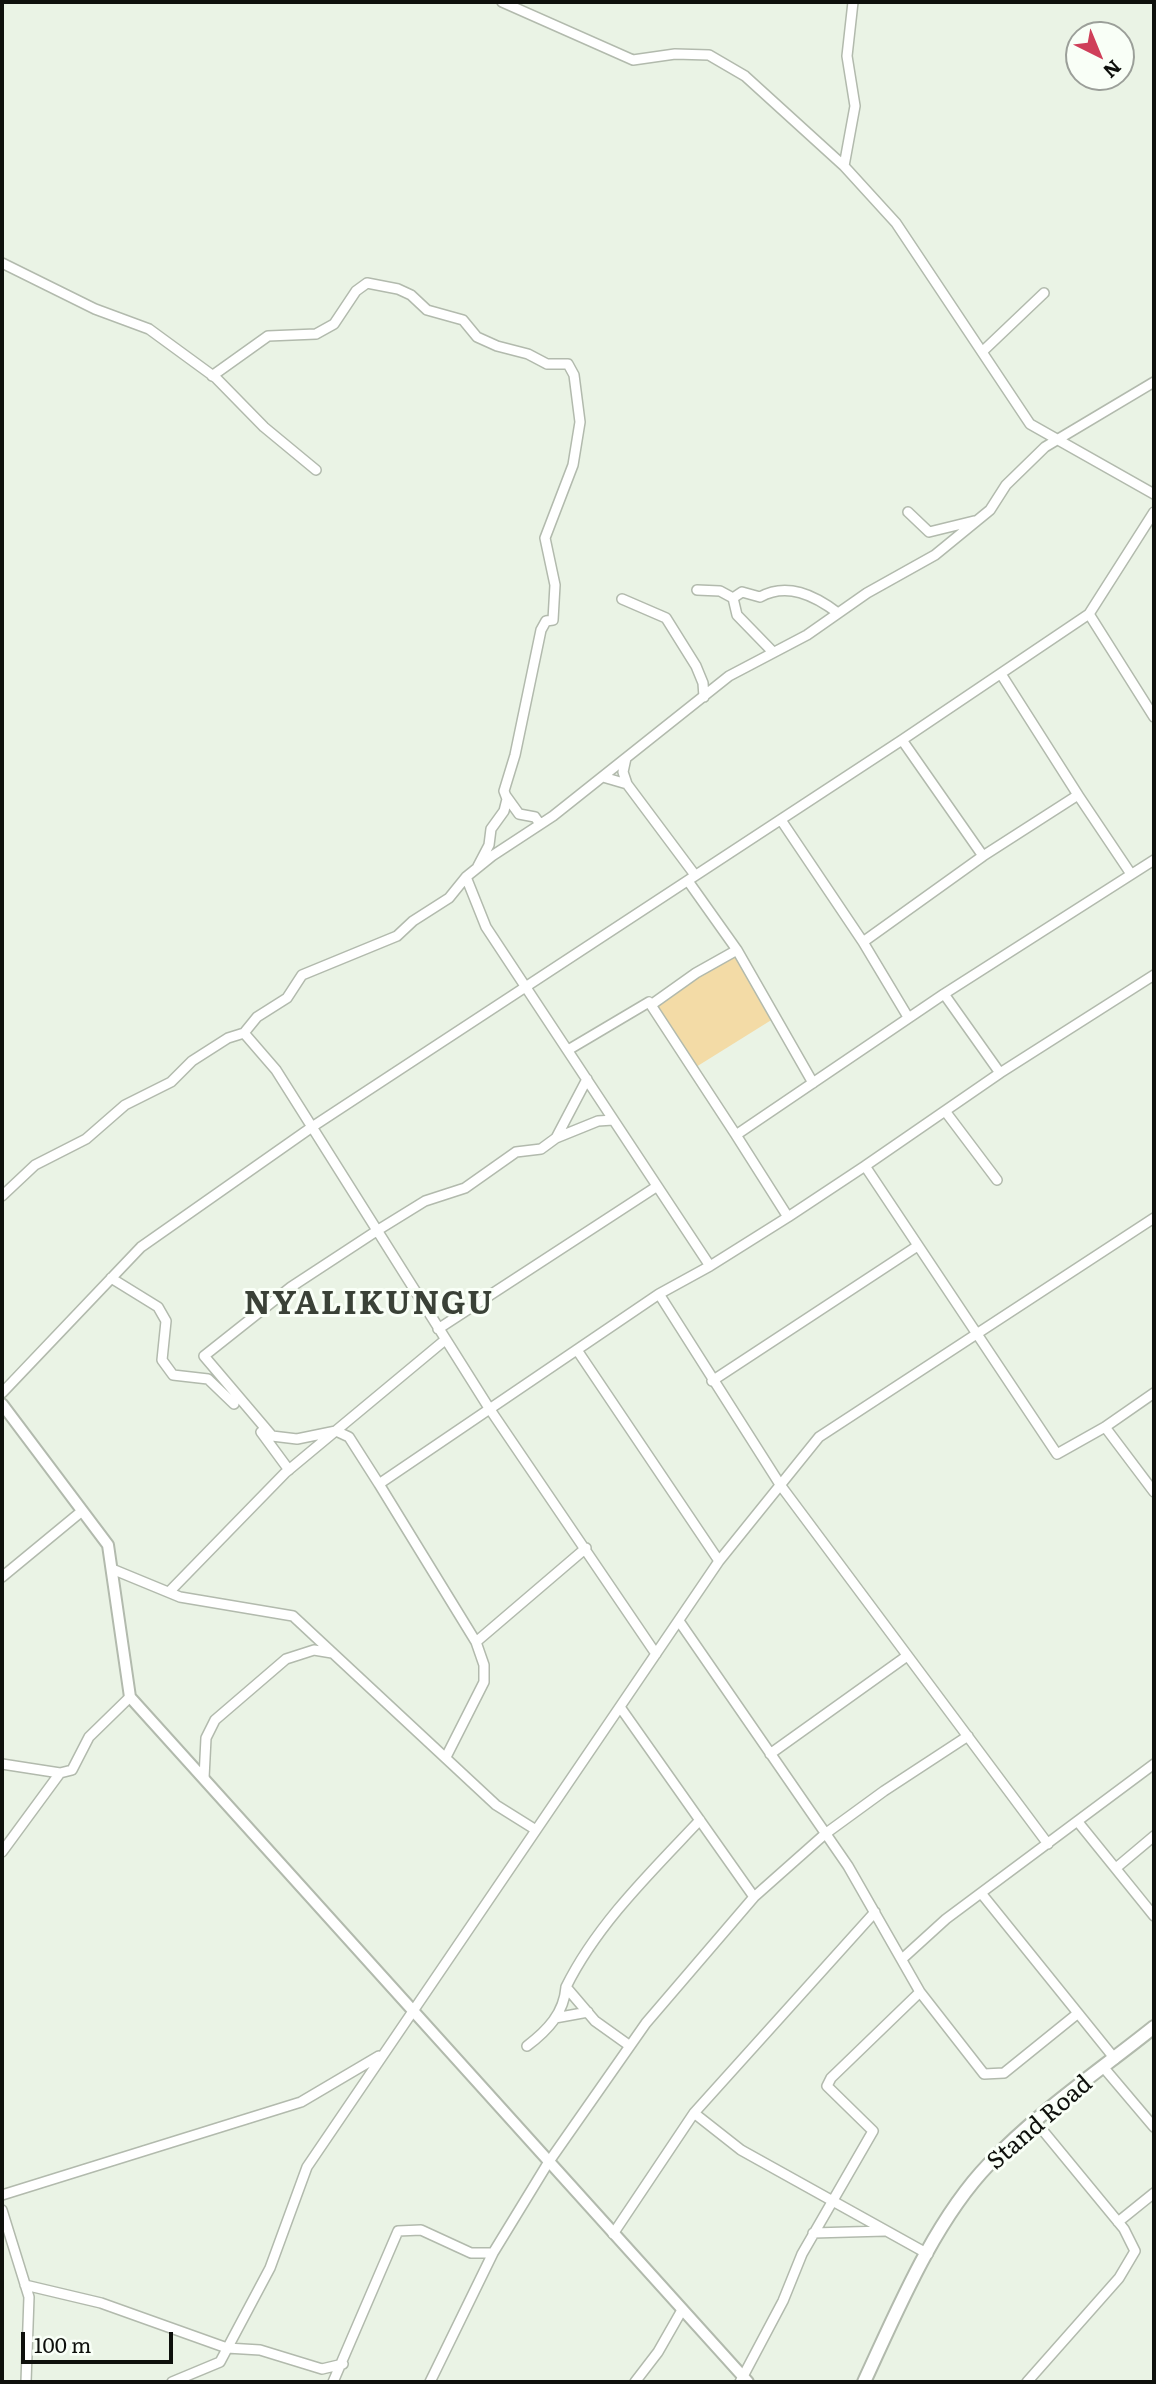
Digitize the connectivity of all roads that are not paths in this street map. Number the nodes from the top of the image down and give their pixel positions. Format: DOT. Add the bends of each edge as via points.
graph roads {
  1 [pos="502,2"];
  2 [pos="853,2"];
  3 [pos="844,166"];
  4 [pos="2,263"];
  5 [pos="1044,293"];
  6 [pos="982,352"];
  7 [pos="212,376"];
  8 [pos="1154,382"];
  9 [pos="1058,439"];
  10 [pos="316,470"];
  11 [pos="1154,494"];
  12 [pos="908,512"];
  13 [pos="1154,512"];
  14 [pos="976,521"];
  15 [pos="697,590"];
  16 [pos="733,598"];
  17 [pos="622,599"];
  18 [pos="838,613"];
  19 [pos="1089,614"];
  20 [pos="772,651"];
  21 [pos="1001,674"];
  22 [pos="704,697"];
  23 [pos="1154,717"];
  24 [pos="902,740"];
  25 [pos="626,758"];
  26 [pos="603,777"];
  27 [pos="627,784"];
  28 [pos="1078,794"];
  29 [pos="506,796"];
  30 [pos="781,820"];
  31 [pos="540,824"];
  32 [pos="983,856"];
  33 [pos="1154,860"];
  34 [pos="475,870"];
  35 [pos="1131,874"];
  36 [pos="466,877"];
  37 [pos="692,878"];
  38 [pos="863,942"];
  39 [pos="737,950"];
  40 [pos="1154,975"];
  41 [pos="525,986"];
  42 [pos="944,994"];
  43 [pos="651,1005"];
  44 [pos="908,1017"];
  45 [pos="244,1033"];
  46 [pos="568,1050"];
  47 [pos="1000,1073"];
  48 [pos="587,1079"];
  49 [pos="813,1083"];
  50 [pos="945,1111"];
  51 [pos="613,1119"];
  52 [pos="312,1127"];
  53 [pos="736,1135"];
  54 [pos="556,1138"];
  55 [pos="864,1166"];
  56 [pos="997,1180"];
  57 [pos="656,1187"];
  58 [pos="2,1196"];
  59 [pos="788,1217"];
  60 [pos="1154,1218"];
  61 [pos="377,1230"];
  62 [pos="916,1247"];
  63 [pos="710,1266"];
  64 [pos="111,1278"];
  65 [pos="659,1294"];
  66 [pos="438,1329"];
  67 [pos="979,1335"];
  68 [pos="445,1340"];
  69 [pos="577,1350"];
  70 [pos="712,1381"];
  71 [pos="2,1393"];
  72 [pos="1154,1393"];
  73 [pos="2,1404"];
  74 [pos="489,1408"];
  75 [pos="1105,1427"];
  76 [pos="335,1431"];
  77 [pos="289,1470"];
  78 [pos="379,1484"];
  79 [pos="780,1486"];
  80 [pos="1154,1492"];
  81 [pos="82,1511"];
  82 [pos="586,1548"];
  83 [pos="719,1561"];
  84 [pos="112,1569"];
  85 [pos="2,1576"];
  86 [pos="169,1592"];
  87 [pos="679,1621"];
  88 [pos="476,1642"];
  89 [pos="334,1653"];
  90 [pos="656,1654"];
  91 [pos="907,1656"];
  92 [pos="130,1697"];
  93 [pos="620,1707"];
  94 [pos="968,1737"];
  95 [pos="770,1754"];
  96 [pos="446,1757"];
  97 [pos="2,1764"];
  98 [pos="1154,1764"];
  99 [pos="60,1773"];
  100 [pos="204,1778"];
  101 [pos="700,1820"];
  102 [pos="1078,1822"];
  103 [pos="536,1830"];
  104 [pos="825,1834"];
  105 [pos="1154,1836"];
  106 [pos="1048,1844"];
  107 [pos="2,1852"];
  108 [pos="1116,1868"];
  109 [pos="981,1893"];
  110 [pos="754,1897"];
  111 [pos="875,1912"];
  112 [pos="1154,1916"];
  113 [pos="902,1959"];
  114 [pos="566,1987"];
  115 [pos="920,1992"];
  116 [pos="414,2009"];
  117 [pos="588,2012"];
  118 [pos="1077,2014"];
  119 [pos="555,2018"];
  120 [pos="1154,2027"];
  121 [pos="527,2046"];
  122 [pos="630,2046"];
  123 [pos="383,2054"];
  124 [pos="1115,2059"];
  125 [pos="1104,2068"];
  126 [pos="694,2113"];
  127 [pos="1035,2121"];
  128 [pos="1154,2127"];
  129 [pos="548,2163"];
  130 [pos="1154,2193"];
  131 [pos="2,2195"];
  132 [pos="833,2202"];
  133 [pos="2,2210"];
  134 [pos="1118,2222"];
  135 [pos="886,2231"];
  136 [pos="813,2233"];
  137 [pos="613,2234"];
  138 [pos="493,2252"];
  139 [pos="928,2254"];
  140 [pos="25,2285"];
  141 [pos="682,2310"];
  142 [pos="227,2348"];
  143 [pos="343,2364"];
  144 [pos="744,2381"];
  145 [pos="26,2382"];
  146 [pos="172,2382"];
  147 [pos="333,2382"];
  148 [pos="430,2382"];
  149 [pos="635,2382"];
  150 [pos="864,2382"];
  151 [pos="1027,2382"];
  1 -- 3 [label="street" via="633,60 709,55 765,93"];
  2 -- 3 [label="street" via="848,56 855,106"];
  3 -- 6 [label="street" via="896,223"];
  4 -- 7 [label="street" via="95,309 149,329"];
  5 -- 6 [label="street"];
  6 -- 9 [label="street" via="1030,424"];
  7 -- 10 [label="street"];
  7 -- 29 [label="street" via="268,337 316,334 334,324 356,291 367,283 398,289 427,310 463,320 477,337 497,346 547,364 568,364 574,375 580,422 573,465 545,538 555,610 553,620 546,621 541,630"];
  8 -- 9 [label="street"];
  9 -- 11 [label="street"];
  9 -- 14 [label="street" via="1026,463"];
  12 -- 14 [label="street" via="929,532"];
  13 -- 19 [label="street"];
  14 -- 18 [label="street" via="935,555"];
  15 -- 16 [label="street" via="720,591"];
  16 -- 18 [label="street" via="742,592 760,597 774,589 790,589 817,597"];
  16 -- 20 [label="street" via="737,615"];
  17 -- 22 [label="street" via="666,618 704,682"];
  18 -- 20 [label="street" via="807,635"];
  19 -- 21 [label="street"];
  19 -- 23 [label="street"];
  20 -- 22 [label="street"];
  21 -- 24 [label="street"];
  21 -- 28 [label="street"];
  22 -- 25 [label="street"];
  24 -- 30 [label="street"];
  24 -- 32 [label="street"];
  25 -- 26 [label="street"];
  25 -- 27 [label="street" via="623,772"];
  26 -- 27 [label="street"];
  26 -- 31 [label="street"];
  27 -- 37 [label="street"];
  28 -- 32 [label="street"];
  28 -- 35 [label="street"];
  29 -- 31 [label="street" via="519,814 535,817"];
  29 -- 34 [label="street" via="504,811 491,829 489,845"];
  30 -- 37 [label="street"];
  30 -- 38 [label="street"];
  31 -- 34 [label="street"];
  32 -- 38 [label="street"];
  33 -- 35 [label="street"];
  34 -- 36 [label="street"];
  35 -- 42 [label="street"];
  36 -- 41 [label="street" via="486,927"];
  36 -- 45 [label="street" via="449,898 397,936 302,975 287,998 257,1017"];
  37 -- 39 [label="street"];
  37 -- 41 [label="street"];
  38 -- 44 [label="street"];
  39 -- 43 [label="street"];
  39 -- 49 [label="street"];
  40 -- 47 [label="street"];
  41 -- 46 [label="street"];
  41 -- 52 [label="street"];
  42 -- 44 [label="street"];
  42 -- 47 [label="street"];
  43 -- 46 [label="street" via="649,1002"];
  43 -- 53 [label="street"];
  44 -- 49 [label="street"];
  45 -- 52 [label="street" via="276,1070"];
  45 -- 58 [label="street" via="192,1061 171,1082 125,1105 86,1139 35,1165"];
  46 -- 48 [label="street"];
  47 -- 50 [label="street"];
  48 -- 51 [label="street"];
  48 -- 54 [label="street"];
  49 -- 53 [label="street"];
  50 -- 55 [label="street"];
  50 -- 56 [label="street"];
  51 -- 54 [label="street"];
  51 -- 57 [label="street"];
  52 -- 61 [label="street"];
  52 -- 64 [label="street" via="141,1247"];
  53 -- 59 [label="street"];
  54 -- 61 [label="street" via="541,1149 516,1152 465,1188 425,1201"];
  55 -- 59 [label="street"];
  55 -- 62 [label="street"];
  57 -- 63 [label="street"];
  57 -- 66 [label="street"];
  59 -- 63 [label="street"];
  60 -- 67 [label="street"];
  61 -- 66 [label="street"];
  61 -- 76 [label="street" via="304,1277 204,1356 272,1436 297,1439"];
  62 -- 67 [label="street"];
  62 -- 70 [label="street"];
  63 -- 65 [label="street"];
  64 -- 71 [label="street"];
  64 -- 77 [label="street" via="158,1307 166,1321 162,1360 173,1375 208,1378 263,1435"];
  65 -- 69 [label="street"];
  65 -- 70 [label="street"];
  66 -- 68 [label="street"];
  67 -- 75 [label="street" via="1058,1454"];
  67 -- 79 [label="street" via="819,1437"];
  68 -- 74 [label="street"];
  68 -- 76 [label="street"];
  69 -- 74 [label="street"];
  69 -- 83 [label="street"];
  70 -- 79 [label="street"];
  72 -- 75 [label="street"];
  73 -- 81 [label="street"];
  74 -- 78 [label="street"];
  74 -- 82 [label="street"];
  75 -- 80 [label="street"];
  76 -- 77 [label="street"];
  76 -- 78 [label="street" via="349,1437"];
  77 -- 86 [label="street"];
  78 -- 88 [label="street"];
  79 -- 83 [label="street"];
  79 -- 91 [label="street"];
  81 -- 84 [label="street" via="108,1545"];
  81 -- 85 [label="street"];
  82 -- 88 [label="street"];
  82 -- 90 [label="street"];
  83 -- 87 [label="street"];
  84 -- 86 [label="street"];
  84 -- 92 [label="street"];
  86 -- 89 [label="street" via="293,1616"];
  87 -- 90 [label="street"];
  87 -- 95 [label="street"];
  88 -- 96 [label="street" via="484,1682"];
  89 -- 96 [label="street"];
  89 -- 100 [label="street" via="314,1650 286,1659 215,1720 206,1738"];
  90 -- 93 [label="street"];
  91 -- 94 [label="street"];
  91 -- 95 [label="street"];
  92 -- 99 [label="street" via="89,1737 72,1770"];
  92 -- 100 [label="street"];
  93 -- 101 [label="street"];
  93 -- 103 [label="street"];
  94 -- 104 [label="street"];
  94 -- 106 [label="street"];
  95 -- 104 [label="street"];
  96 -- 103 [label="street" via="496,1805"];
  97 -- 99 [label="street"];
  98 -- 102 [label="street"];
  99 -- 107 [label="street"];
  100 -- 116 [label="street"];
  101 -- 110 [label="street"];
  101 -- 114 [label="street" via="645,1879 576,1966"];
  102 -- 106 [label="street"];
  102 -- 108 [label="street"];
  103 -- 116 [label="street"];
  104 -- 110 [label="street"];
  104 -- 111 [label="street"];
  105 -- 108 [label="street"];
  106 -- 109 [label="street"];
  108 -- 112 [label="street"];
  109 -- 113 [label="street"];
  109 -- 118 [label="street"];
  110 -- 122 [label="street"];
  111 -- 113 [label="street"];
  111 -- 126 [label="street"];
  113 -- 115 [label="street"];
  114 -- 117 [label="street"];
  114 -- 119 [label="street" via="565,2002"];
  115 -- 118 [label="street" via="984,2074 1003,2073"];
  115 -- 132 [label="street" via="827,2087 873,2132"];
  116 -- 123 [label="street"];
  116 -- 129 [label="street"];
  117 -- 119 [label="street"];
  117 -- 122 [label="street"];
  118 -- 124 [label="street"];
  119 -- 121 [label="street" via="546,2032"];
  120 -- 124 [label="main road, Stand Road"];
  122 -- 129 [label="street"];
  123 -- 131 [label="street" via="301,2102"];
  123 -- 142 [label="street" via="307,2167 270,2268"];
  124 -- 125 [label="main road, Stand Road"];
  125 -- 127 [label="main road, Stand Road"];
  125 -- 128 [label="street"];
  126 -- 132 [label="street" via="741,2150"];
  126 -- 137 [label="street"];
  127 -- 134 [label="street"];
  127 -- 139 [label="main road, Stand Road" via="988,2165 943,2225"];
  129 -- 137 [label="street"];
  129 -- 138 [label="street"];
  130 -- 134 [label="street"];
  132 -- 135 [label="street"];
  132 -- 136 [label="street"];
  133 -- 140 [label="street"];
  134 -- 151 [label="street" via="1135,2251 1119,2278"];
  135 -- 136 [label="street"];
  135 -- 139 [label="street"];
  136 -- 144 [label="street"];
  137 -- 141 [label="street"];
  138 -- 143 [label="street" via="471,2253 421,2230 398,2231"];
  138 -- 148 [label="street"];
  139 -- 150 [label="main road, Stand Road"];
  140 -- 142 [label="street" via="101,2303"];
  140 -- 145 [label="street" via="29,2297"];
  141 -- 144 [label="street"];
  141 -- 149 [label="street"];
  142 -- 143 [label="street" via="260,2350 322,2369"];
  142 -- 146 [label="street" via="220,2362"];
  143 -- 147 [label="street"];
}
